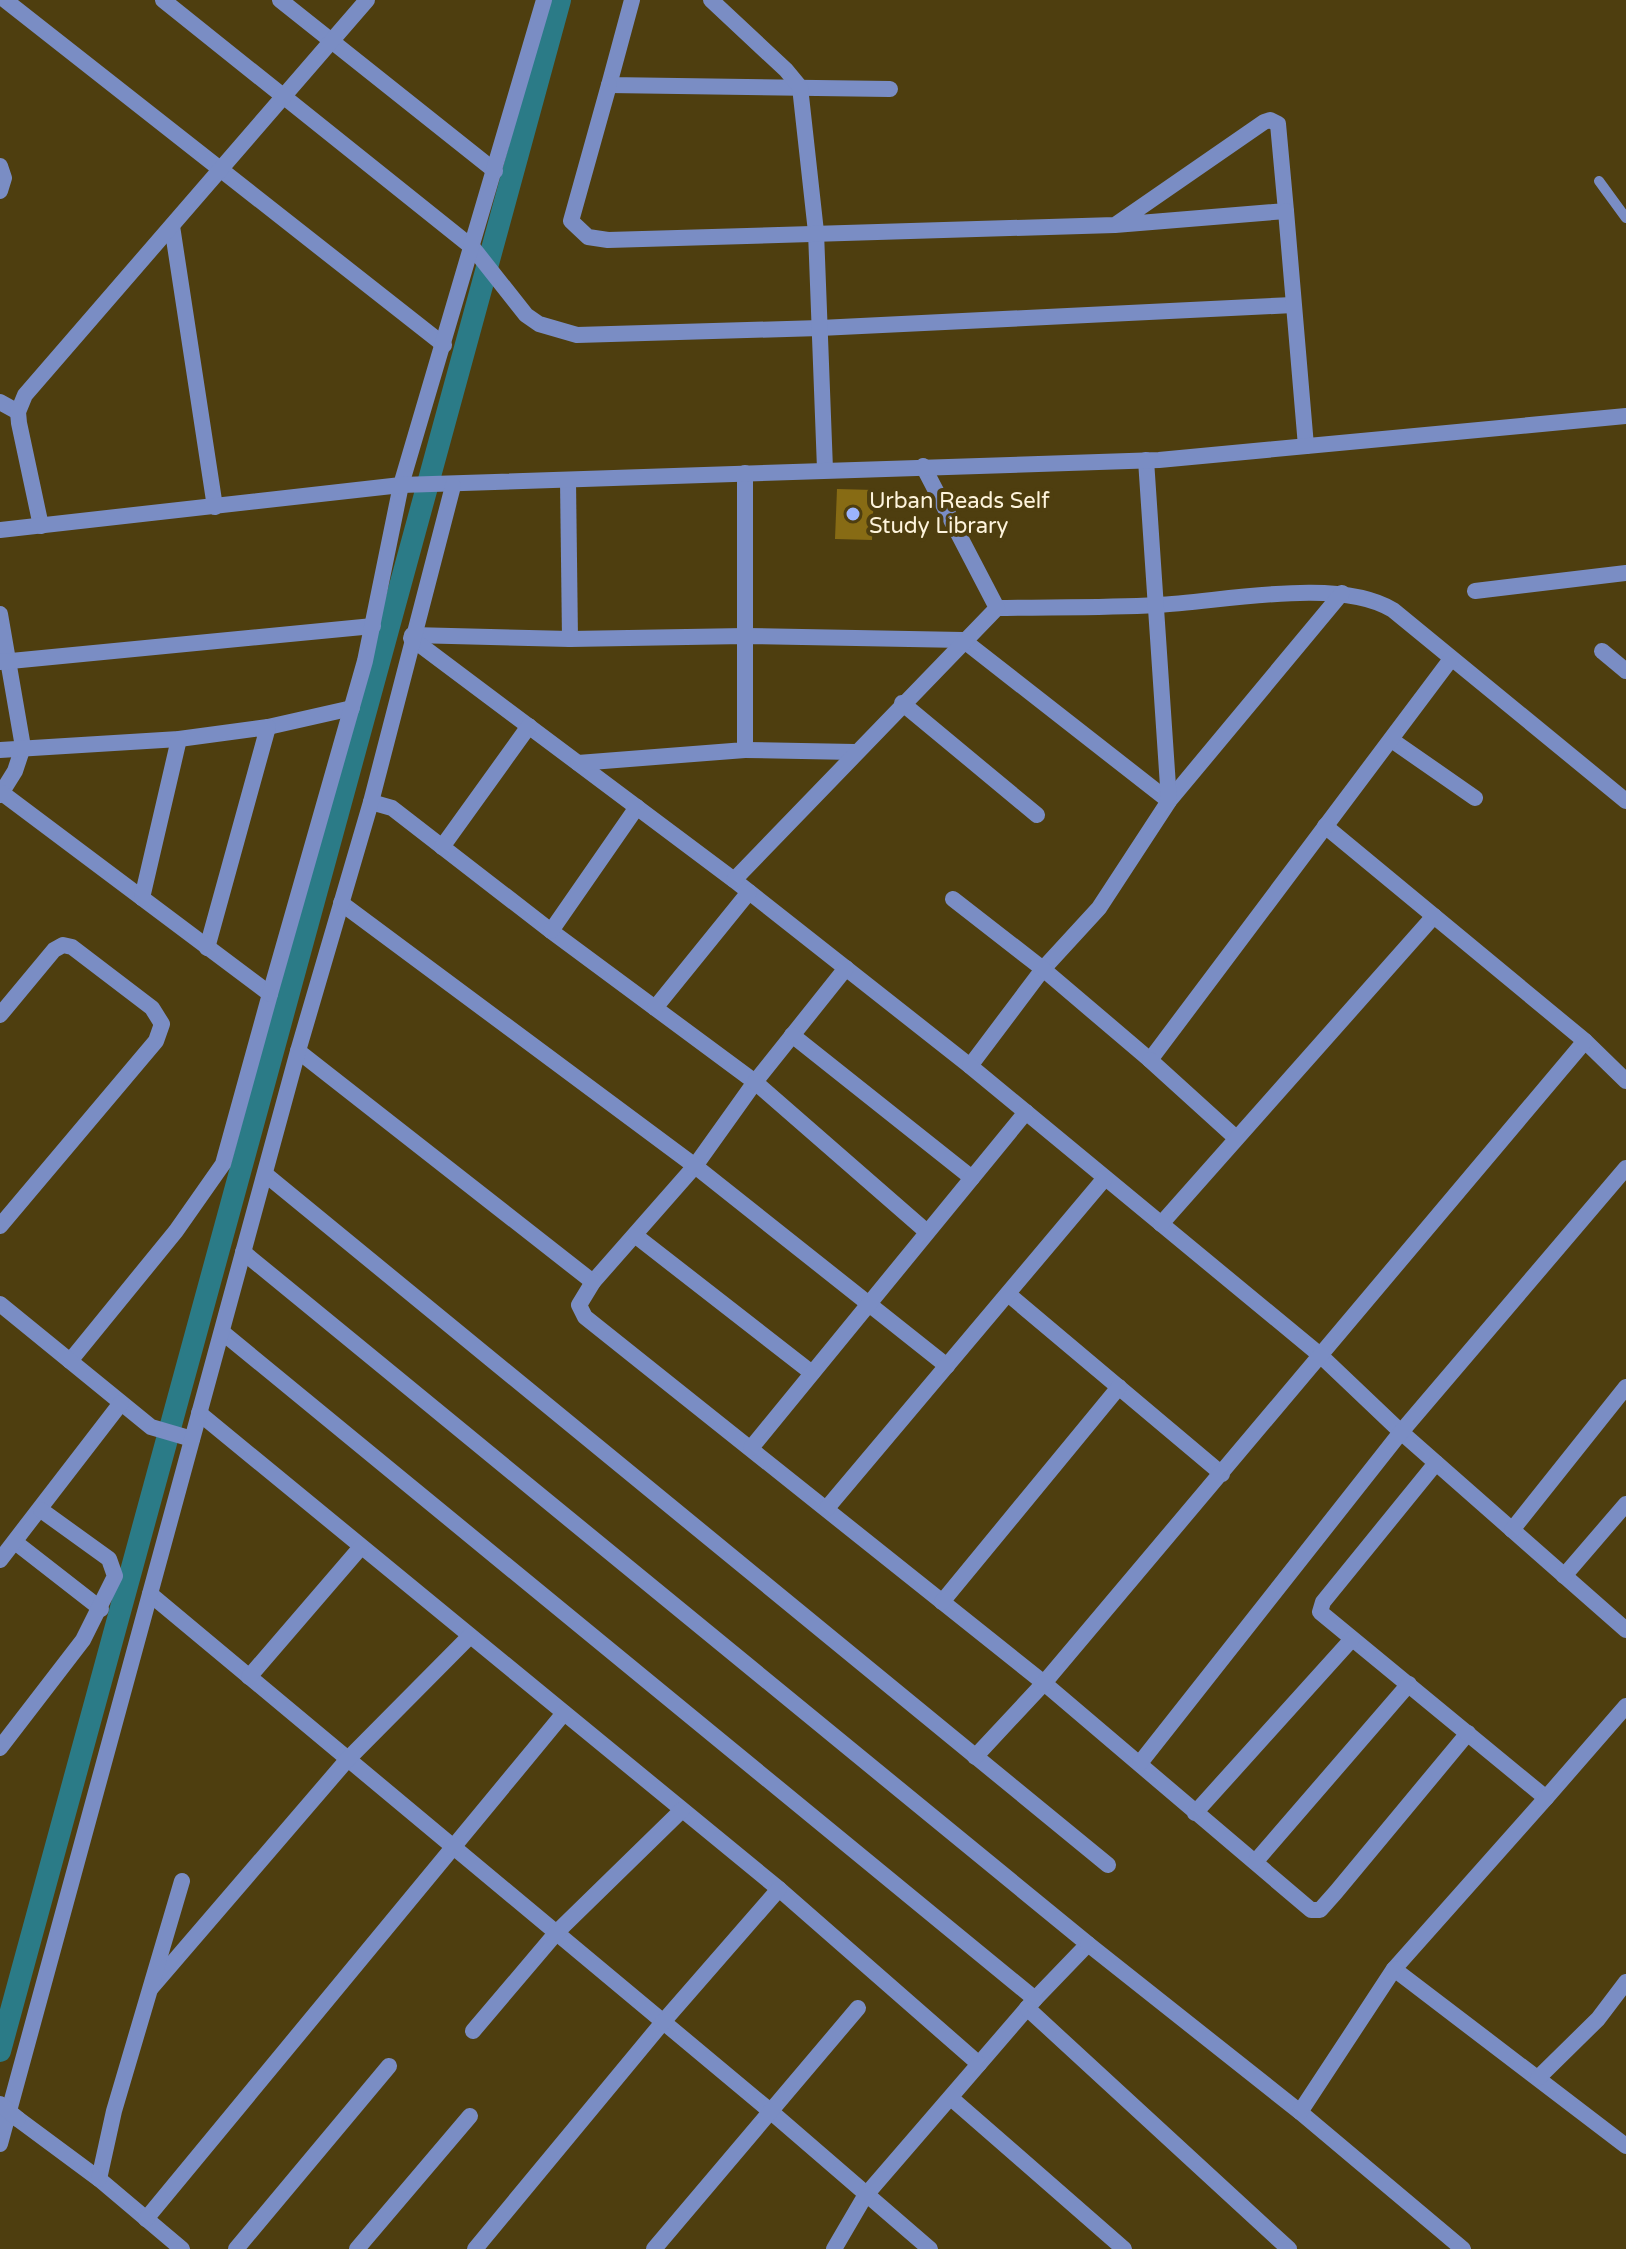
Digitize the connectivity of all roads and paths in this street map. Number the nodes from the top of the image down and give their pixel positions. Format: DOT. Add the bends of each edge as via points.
graph roads {
  1 [pos="5,0"];
  2 [pos="163,0"];
  3 [pos="280,0"];
  4 [pos="367,0"];
  5 [pos="544,0"];
  6 [pos="632,0"];
  7 [pos="711,0"];
  8 [pos="332,43"];
  9 [pos="609,85"];
  10 [pos="800,87"];
  11 [pos="890,89"];
  12 [pos="284,99"];
  13 [pos="0,166"];
  14 [pos="221,170"];
  15 [pos="495,171"];
  16 [pos="1599,181"];
  17 [pos="0,191"];
  18 [pos="1286,211"];
  19 [pos="1626,218"];
  20 [pos="1115,225"];
  21 [pos="172,226"];
  22 [pos="816,232"];
  23 [pos="473,248"];
  24 [pos="1293,305"];
  25 [pos="820,328"];
  26 [pos="444,345"];
  27 [pos="0,402"];
  28 [pos="18,412"];
  29 [pos="1626,416"];
  30 [pos="1306,446"];
  31 [pos="1146,460"];
  32 [pos="923,466"];
  33 [pos="825,469"];
  34 [pos="745,473"];
  35 [pos="568,481"];
  36 [pos="405,485"];
  37 [pos="451,486"];
  38 [pos="215,507"];
  39 [pos="41,526"];
  40 [pos="0,530"];
  41 [pos="1626,573"];
  42 [pos="1475,591"];
  43 [pos="1342,593"];
  44 [pos="1156,605"];
  45 [pos="997,608"];
  46 [pos="0,614"];
  47 [pos="373,626"];
  48 [pos="411,636"];
  49 [pos="745,636"];
  50 [pos="570,639"];
  51 [pos="963,640"];
  52 [pos="1602,651"];
  53 [pos="1451,659"];
  54 [pos="4,662"];
  55 [pos="1626,671"];
  56 [pos="902,703"];
  57 [pos="352,708"];
  58 [pos="529,726"];
  59 [pos="268,727"];
  60 [pos="179,739"];
  61 [pos="1393,741"];
  62 [pos="23,747"];
  63 [pos="0,750"];
  64 [pos="745,750"];
  65 [pos="855,752"];
  66 [pos="578,763"];
  67 [pos="1,794"];
  68 [pos="1475,798"];
  69 [pos="1169,801"];
  70 [pos="1626,801"];
  71 [pos="371,802"];
  72 [pos="637,807"];
  73 [pos="1037,815"];
  74 [pos="1325,826"];
  75 [pos="442,847"];
  76 [pos="734,880"];
  77 [pos="749,892"];
  78 [pos="142,898"];
  79 [pos="953,899"];
  80 [pos="341,903"];
  81 [pos="1434,916"];
  82 [pos="551,931"];
  83 [pos="207,948"];
  84 [pos="846,968"];
  85 [pos="1043,969"];
  86 [pos="270,994"];
  87 [pos="655,1008"];
  88 [pos="0,1015"];
  89 [pos="792,1035"];
  90 [pos="1585,1041"];
  91 [pos="298,1051"];
  92 [pos="1150,1060"];
  93 [pos="970,1066"];
  94 [pos="1626,1081"];
  95 [pos="755,1082"];
  96 [pos="1026,1112"];
  97 [pos="1236,1138"];
  98 [pos="695,1166"];
  99 [pos="1626,1168"];
  100 [pos="265,1174"];
  101 [pos="972,1178"];
  102 [pos="1105,1178"];
  103 [pos="1161,1224"];
  104 [pos="0,1226"];
  105 [pos="927,1232"];
  106 [pos="636,1236"];
  107 [pos="243,1252"];
  108 [pos="593,1282"];
  109 [pos="1008,1294"];
  110 [pos="868,1305"];
  111 [pos="2,1310"];
  112 [pos="222,1332"];
  113 [pos="1320,1355"];
  114 [pos="70,1361"];
  115 [pos="947,1366"];
  116 [pos="812,1373"];
  117 [pos="1119,1387"];
  118 [pos="1626,1387"];
  119 [pos="121,1403"];
  120 [pos="199,1413"];
  121 [pos="1401,1432"];
  122 [pos="185,1438"];
  123 [pos="751,1448"];
  124 [pos="1436,1463"];
  125 [pos="1222,1474"];
  126 [pos="1626,1504"];
  127 [pos="827,1508"];
  128 [pos="41,1510"];
  129 [pos="1512,1530"];
  130 [pos="15,1542"];
  131 [pos="361,1547"];
  132 [pos="0,1560"];
  133 [pos="1564,1576"];
  134 [pos="150,1594"];
  135 [pos="942,1602"];
  136 [pos="101,1609"];
  137 [pos="1626,1630"];
  138 [pos="470,1636"];
  139 [pos="1352,1639"];
  140 [pos="249,1677"];
  141 [pos="1044,1683"];
  142 [pos="1409,1684"];
  143 [pos="1626,1706"];
  144 [pos="564,1713"];
  145 [pos="1468,1733"];
  146 [pos="0,1748"];
  147 [pos="975,1757"];
  148 [pos="347,1760"];
  149 [pos="1140,1763"];
  150 [pos="1546,1798"];
  151 [pos="682,1810"];
  152 [pos="1195,1813"];
  153 [pos="452,1848"];
  154 [pos="1256,1861"];
  155 [pos="1108,1865"];
  156 [pos="182,1881"];
  157 [pos="779,1889"];
  158 [pos="557,1932"];
  159 [pos="1088,1944"];
  160 [pos="1394,1969"];
  161 [pos="1626,1982"];
  162 [pos="151,1988"];
  163 [pos="1031,2004"];
  164 [pos="858,2008"];
  165 [pos="663,2022"];
  166 [pos="473,2031"];
  167 [pos="979,2064"];
  168 [pos="389,2066"];
  169 [pos="1538,2078"];
  170 [pos="951,2098"];
  171 [pos="0,2104"];
  172 [pos="769,2110"];
  173 [pos="1300,2112"];
  174 [pos="470,2116"];
  175 [pos="0,2144"];
  176 [pos="1626,2146"];
  177 [pos="99,2179"];
  178 [pos="865,2196"];
  179 [pos="146,2219"];
  180 [pos="182,2249"];
  181 [pos="236,2249"];
  182 [pos="357,2249"];
  183 [pos="475,2249"];
  184 [pos="654,2249"];
  185 [pos="834,2249"];
  186 [pos="930,2249"];
  187 [pos="1124,2249"];
  188 [pos="1289,2249"];
  189 [pos="1463,2249"];
  1 -- 14 [label="street"];
  2 -- 12 [label="street"];
  3 -- 8 [label="street"];
  4 -- 8 [label="street"];
  5 -- 15 [label="street"];
  6 -- 9 [label="street"];
  7 -- 10 [label="street"];
  8 -- 12 [label="street"];
  8 -- 15 [label="street"];
  9 -- 10 [label="street"];
  9 -- 22 [label="street" via="571,221 576,229 608,240"];
  10 -- 11 [label="street"];
  10 -- 22 [label="street"];
  12 -- 14 [label="street"];
  12 -- 23 [label="street"];
  13 -- 17 [label="street"];
  14 -- 21 [label="street"];
  14 -- 26 [label="street"];
  15 -- 23 [label="street"];
  16 -- 19 [label="lane"];
  18 -- 20 [label="street"];
  18 -- 20 [label="street" via="1280,128 1270,120"];
  18 -- 24 [label="street"];
  20 -- 22 [label="street"];
  21 -- 28 [label="street" via="34,381"];
  21 -- 38 [label="street"];
  22 -- 25 [label="street"];
  23 -- 25 [label="street" via="526,315 559,331 577,335"];
  23 -- 26 [label="street"];
  24 -- 25 [label="street"];
  24 -- 30 [label="street"];
  25 -- 33 [label="street"];
  26 -- 36 [label="street"];
  27 -- 28 [label="street"];
  28 -- 39 [label="street"];
  29 -- 30 [label="street"];
  30 -- 31 [label="street"];
  31 -- 32 [label="street"];
  31 -- 44 [label="street"];
  32 -- 33 [label="street"];
  32 -- 45 [label="street"];
  33 -- 34 [label="street"];
  34 -- 35 [label="street"];
  34 -- 49 [label="street"];
  35 -- 37 [label="street"];
  35 -- 50 [label="street"];
  36 -- 37 [label="street"];
  36 -- 38 [label="street"];
  36 -- 47 [label="street"];
  37 -- 48 [label="street"];
  38 -- 39 [label="street"];
  39 -- 40 [label="street"];
  41 -- 42 [label="street"];
  43 -- 44 [label="street"];
  43 -- 53 [label="street" via="1386,605"];
  43 -- 69 [label="street"];
  44 -- 45 [label="street"];
  44 -- 69 [label="street"];
  45 -- 51 [label="street"];
  46 -- 54 [label="street"];
  47 -- 54 [label="street"];
  47 -- 57 [label="street"];
  48 -- 50 [label="street"];
  48 -- 58 [label="street"];
  48 -- 71 [label="street"];
  49 -- 50 [label="street"];
  49 -- 51 [label="street"];
  49 -- 64 [label="street"];
  51 -- 56 [label="street"];
  51 -- 69 [label="street"];
  52 -- 55 [label="street"];
  53 -- 61 [label="street"];
  53 -- 70 [label="street"];
  54 -- 62 [label="street"];
  56 -- 65 [label="street"];
  56 -- 73 [label="street"];
  57 -- 59 [label="street"];
  57 -- 86 [label="street"];
  58 -- 66 [label="street"];
  58 -- 75 [label="street"];
  59 -- 60 [label="street"];
  59 -- 83 [label="street"];
  60 -- 62 [label="street"];
  60 -- 78 [label="street"];
  61 -- 68 [label="street"];
  61 -- 74 [label="street"];
  62 -- 63 [label="street"];
  62 -- 67 [label="street"];
  64 -- 65 [label="street"];
  64 -- 66 [label="street"];
  65 -- 76 [label="street"];
  66 -- 72 [label="street"];
  67 -- 78 [label="street"];
  69 -- 85 [label="street" via="1099,908"];
  71 -- 75 [label="street" via="392,808"];
  71 -- 80 [label="street"];
  72 -- 76 [label="street"];
  72 -- 82 [label="street"];
  74 -- 81 [label="street"];
  74 -- 92 [label="street"];
  75 -- 82 [label="street"];
  76 -- 77 [label="street"];
  77 -- 84 [label="street"];
  77 -- 87 [label="street"];
  78 -- 83 [label="street"];
  79 -- 85 [label="street"];
  80 -- 91 [label="street"];
  80 -- 98 [label="street"];
  81 -- 90 [label="street"];
  81 -- 97 [label="street"];
  82 -- 87 [label="street"];
  83 -- 86 [label="street"];
  84 -- 89 [label="street"];
  84 -- 93 [label="street"];
  85 -- 92 [label="street"];
  85 -- 93 [label="street"];
  86 -- 114 [label="street" via="223,1164"];
  87 -- 95 [label="street"];
  88 -- 104 [label="street" via="63,945 152,1008 162,1024 156,1041"];
  89 -- 95 [label="street"];
  89 -- 101 [label="street"];
  90 -- 94 [label="street"];
  90 -- 113 [label="street"];
  91 -- 100 [label="street"];
  91 -- 108 [label="street"];
  92 -- 97 [label="street"];
  93 -- 96 [label="street"];
  95 -- 98 [label="street"];
  95 -- 105 [label="street"];
  96 -- 101 [label="street"];
  96 -- 102 [label="street"];
  97 -- 103 [label="street"];
  98 -- 106 [label="street"];
  98 -- 110 [label="street"];
  99 -- 121 [label="street"];
  100 -- 107 [label="street"];
  100 -- 147 [label="street"];
  101 -- 105 [label="street"];
  102 -- 103 [label="street"];
  102 -- 109 [label="street"];
  103 -- 113 [label="street"];
  105 -- 110 [label="street"];
  106 -- 108 [label="street"];
  106 -- 116 [label="street"];
  107 -- 112 [label="street"];
  107 -- 159 [label="street"];
  108 -- 123 [label="street" via="580,1300 585,1317"];
  109 -- 115 [label="street"];
  109 -- 117 [label="street"];
  110 -- 115 [label="street"];
  110 -- 116 [label="street"];
  111 -- 114 [label="street"];
  112 -- 120 [label="street"];
  112 -- 163 [label="street"];
  113 -- 121 [label="street"];
  113 -- 125 [label="street"];
  114 -- 119 [label="street"];
  115 -- 127 [label="street"];
  116 -- 123 [label="street"];
  117 -- 125 [label="street"];
  117 -- 135 [label="street"];
  118 -- 129 [label="street"];
  119 -- 122 [label="street" via="151,1427"];
  119 -- 128 [label="street"];
  120 -- 122 [label="street"];
  120 -- 131 [label="street"];
  121 -- 124 [label="street"];
  121 -- 149 [label="street"];
  122 -- 134 [label="street"];
  123 -- 127 [label="street"];
  124 -- 129 [label="street"];
  124 -- 139 [label="street" via="1320,1607"];
  125 -- 141 [label="street"];
  126 -- 133 [label="street"];
  127 -- 135 [label="street"];
  128 -- 130 [label="street"];
  128 -- 136 [label="street" via="113,1563 115,1576"];
  129 -- 133 [label="street"];
  130 -- 132 [label="street"];
  130 -- 136 [label="street"];
  131 -- 138 [label="street"];
  131 -- 140 [label="street"];
  133 -- 137 [label="street"];
  134 -- 140 [label="street"];
  134 -- 175 [label="street"];
  135 -- 141 [label="street"];
  136 -- 146 [label="street"];
  138 -- 144 [label="street"];
  138 -- 148 [label="street"];
  139 -- 142 [label="street"];
  139 -- 152 [label="street"];
  140 -- 148 [label="street"];
  141 -- 147 [label="street"];
  141 -- 149 [label="street"];
  142 -- 145 [label="street"];
  142 -- 154 [label="street"];
  143 -- 150 [label="street"];
  144 -- 151 [label="street"];
  144 -- 153 [label="street"];
  145 -- 150 [label="street"];
  145 -- 154 [label="street" via="1320,1910 1306,1907"];
  147 -- 155 [label="street"];
  148 -- 153 [label="street"];
  148 -- 162 [label="street"];
  149 -- 152 [label="street"];
  150 -- 160 [label="street"];
  151 -- 157 [label="street"];
  151 -- 158 [label="street"];
  152 -- 154 [label="street"];
  153 -- 158 [label="street"];
  153 -- 179 [label="street"];
  156 -- 162 [label="street"];
  157 -- 165 [label="street"];
  157 -- 167 [label="street"];
  158 -- 165 [label="street"];
  158 -- 166 [label="street"];
  159 -- 163 [label="street"];
  159 -- 173 [label="street"];
  160 -- 169 [label="street"];
  160 -- 173 [label="street"];
  161 -- 169 [label="street" via="1598,2019"];
  162 -- 177 [label="street"];
  163 -- 167 [label="street"];
  163 -- 188 [label="street"];
  164 -- 172 [label="street"];
  165 -- 172 [label="street"];
  165 -- 183 [label="street"];
  167 -- 170 [label="street"];
  168 -- 181 [label="street"];
  169 -- 176 [label="street"];
  170 -- 178 [label="street"];
  170 -- 187 [label="street"];
  171 -- 177 [label="street, bridge"];
  172 -- 178 [label="street"];
  172 -- 184 [label="street"];
  173 -- 189 [label="street"];
  174 -- 182 [label="street"];
  177 -- 179 [label="street"];
  178 -- 185 [label="street"];
  178 -- 186 [label="street"];
  179 -- 180 [label="street"];
}
